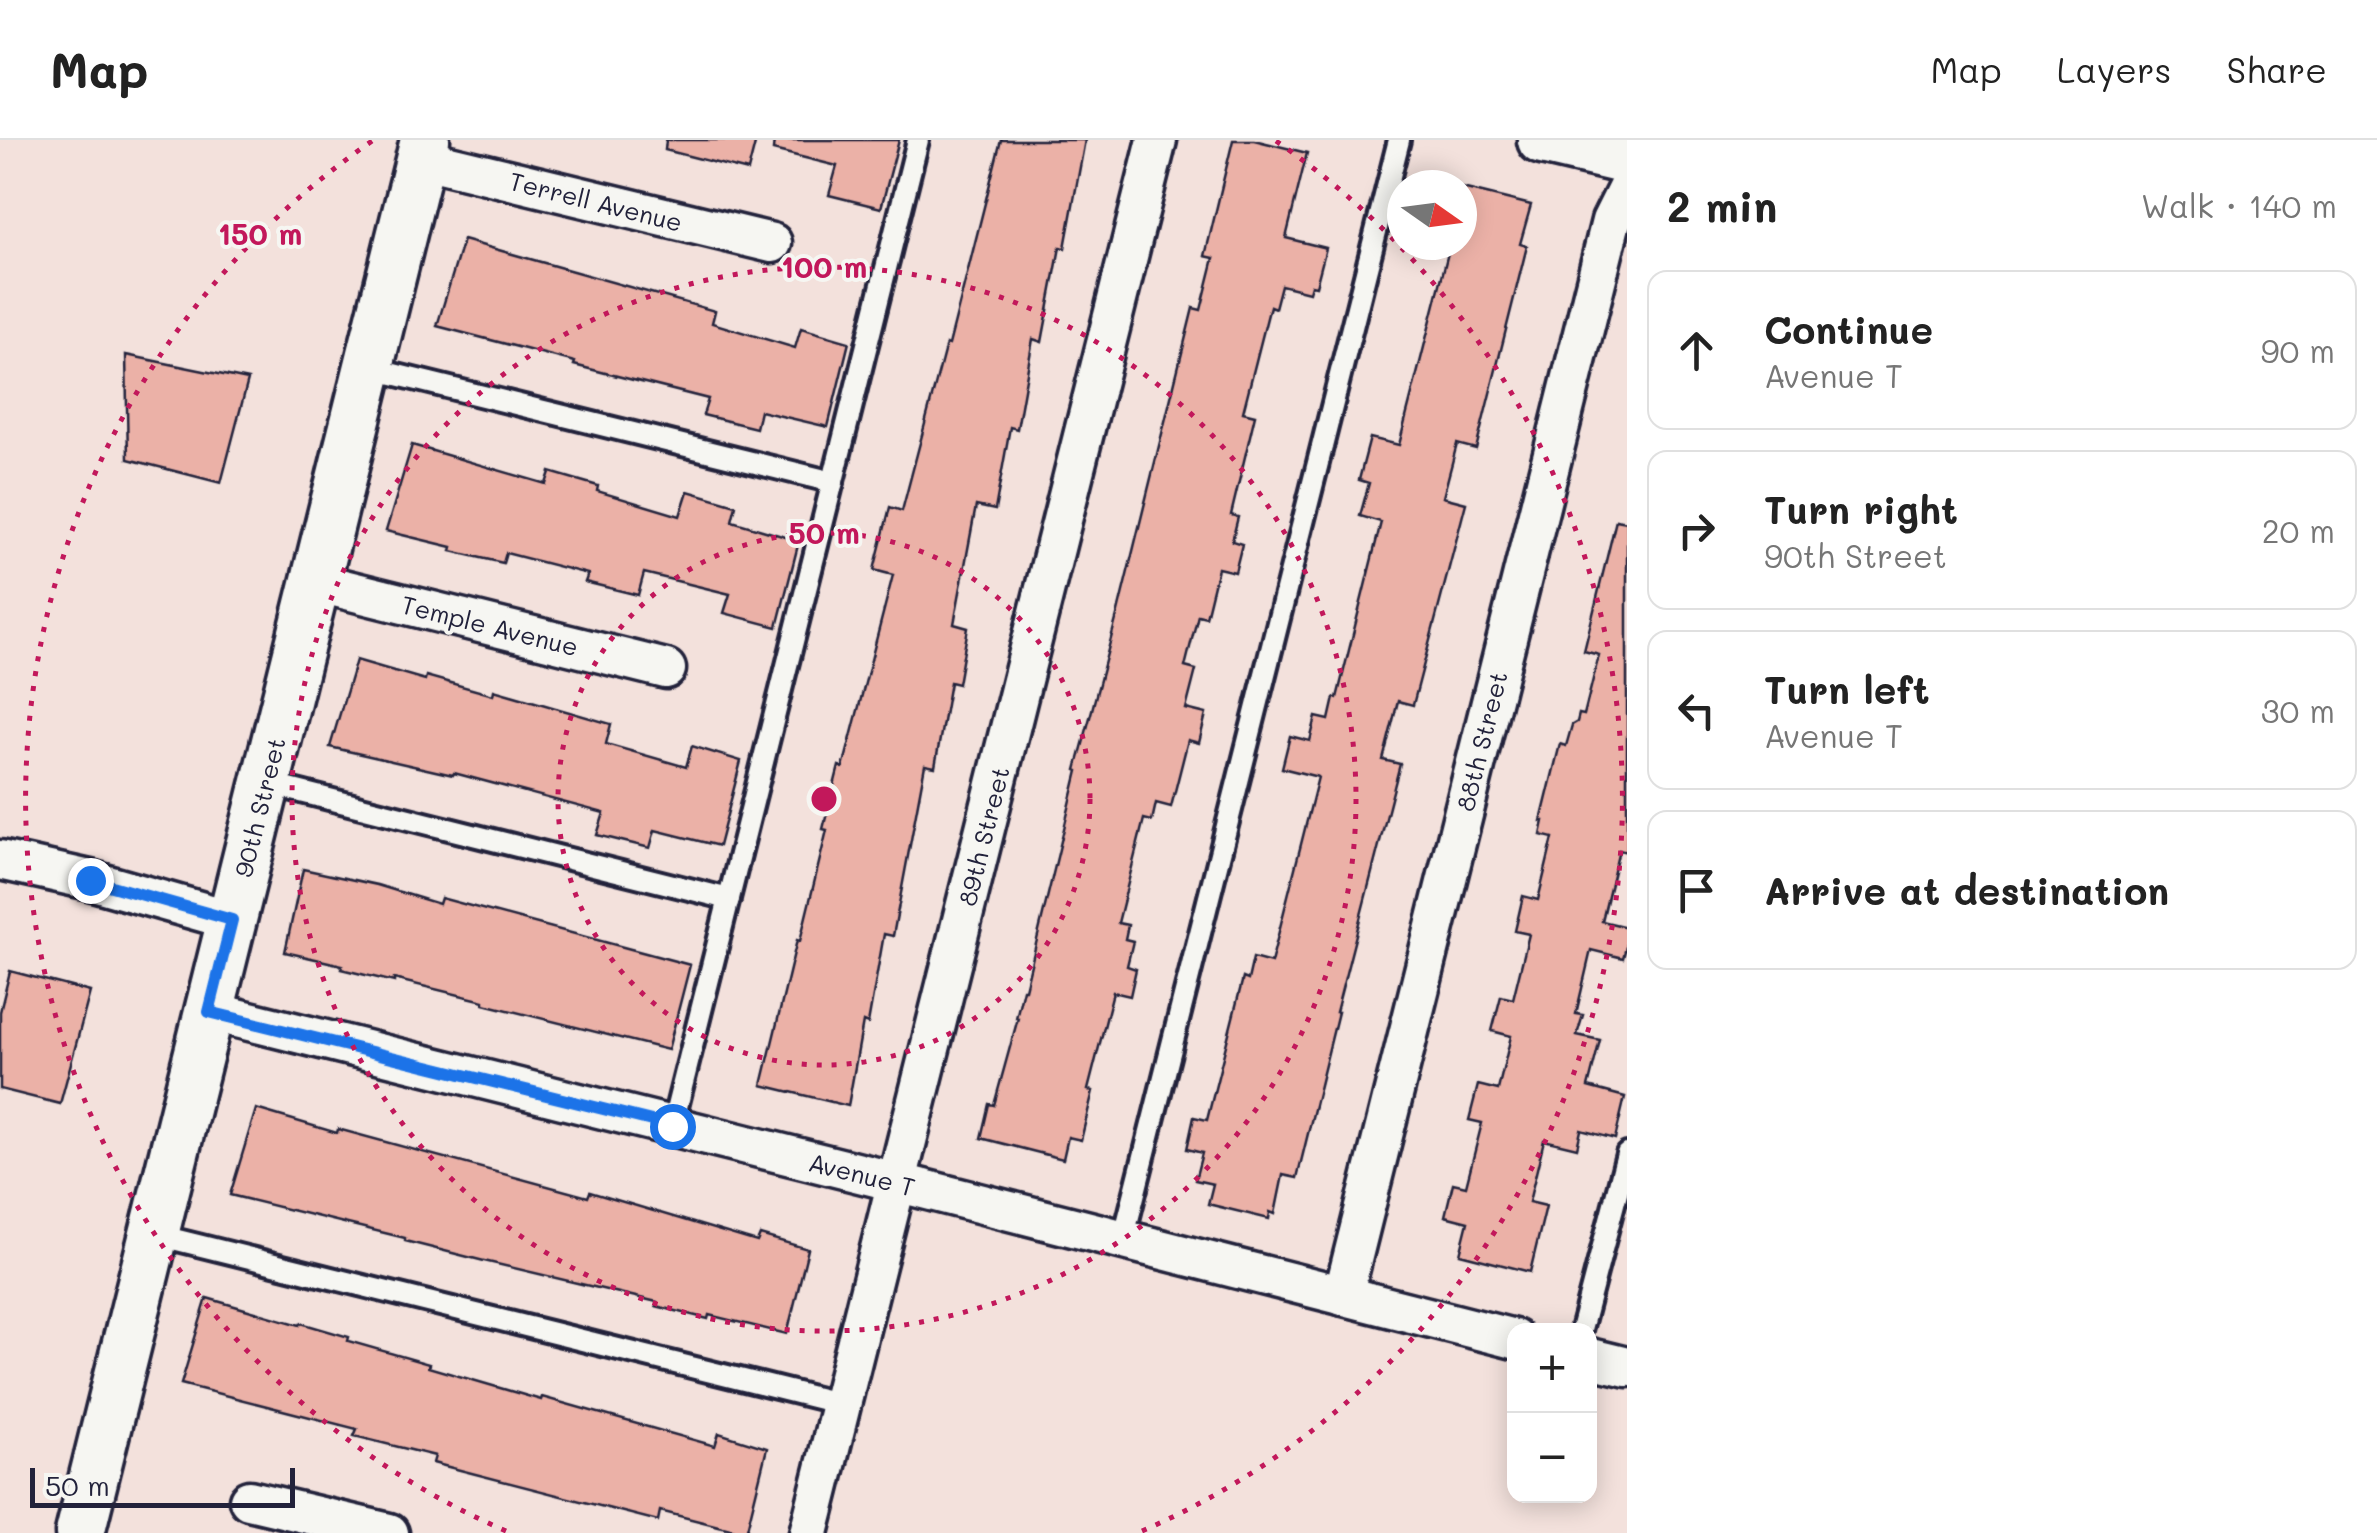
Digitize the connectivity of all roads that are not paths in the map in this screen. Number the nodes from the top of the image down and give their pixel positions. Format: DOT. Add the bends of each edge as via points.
graph roads {
  1 [pos="918,140"];
  2 [pos="1157,140"];
  3 [pos="1399,140"];
  4 [pos="1542,140"];
  5 [pos="422,149"];
  6 [pos="1627,160"];
  7 [pos="1627,189"];
  8 [pos="772,243"];
  9 [pos="368,368"];
  10 [pos="833,482"];
  11 [pos="315,582"];
  12 [pos="666,668"];
  13 [pos="265,783"];
  14 [pos="0,860"];
  15 [pos="729,899"];
  16 [pos="232,920"];
  17 [pos="209,1012"];
  18 [pos="672,1126"];
  19 [pos="1627,1154"];
  20 [pos="896,1182"];
  21 [pos="153,1234"];
  22 [pos="1123,1240"];
  23 [pos="1343,1296"];
  24 [pos="1583,1323"];
  25 [pos="1507,1337"];
  26 [pos="1597,1360"];
  27 [pos="1627,1367"];
  28 [pos="841,1404"];
  29 [pos="249,1500"];
  30 [pos="80,1533"];
  31 [pos="389,1533"];
  32 [pos="809,1533"];
  1 -- 10 [label="lane"];
  2 -- 20 [label="street, 89th Street"];
  3 -- 22 [label="lane"];
  4 -- 6 [label="street"];
  5 -- 8 [label="street, Terrell Avenue"];
  5 -- 9 [label="street, 90th Street"];
  7 -- 23 [label="street, 88th Street" via="1611,221"];
  9 -- 10 [label="lane"];
  9 -- 11 [label="street, 90th Street"];
  10 -- 15 [label="lane"];
  11 -- 12 [label="street, Temple Avenue"];
  11 -- 13 [label="street, 90th Street"];
  13 -- 15 [label="lane"];
  13 -- 16 [label="street, 90th Street"];
  14 -- 16 [label="street"];
  15 -- 18 [label="lane"];
  16 -- 17 [label="street, 90th Street"];
  17 -- 18 [label="street, Avenue T"];
  17 -- 21 [label="street, 90th Street"];
  18 -- 20 [label="street, Avenue T"];
  19 -- 24 [label="lane"];
  20 -- 22 [label="street, Avenue T"];
  20 -- 28 [label="street, 89th Street"];
  21 -- 28 [label="lane"];
  21 -- 30 [label="street, 90th Street"];
  22 -- 23 [label="street, Avenue T"];
  23 -- 25 [label="street, Avenue T"];
  26 -- 27 [label="street"];
  28 -- 32 [label="street, 89th Street"];
  29 -- 31 [label="street"];
}
